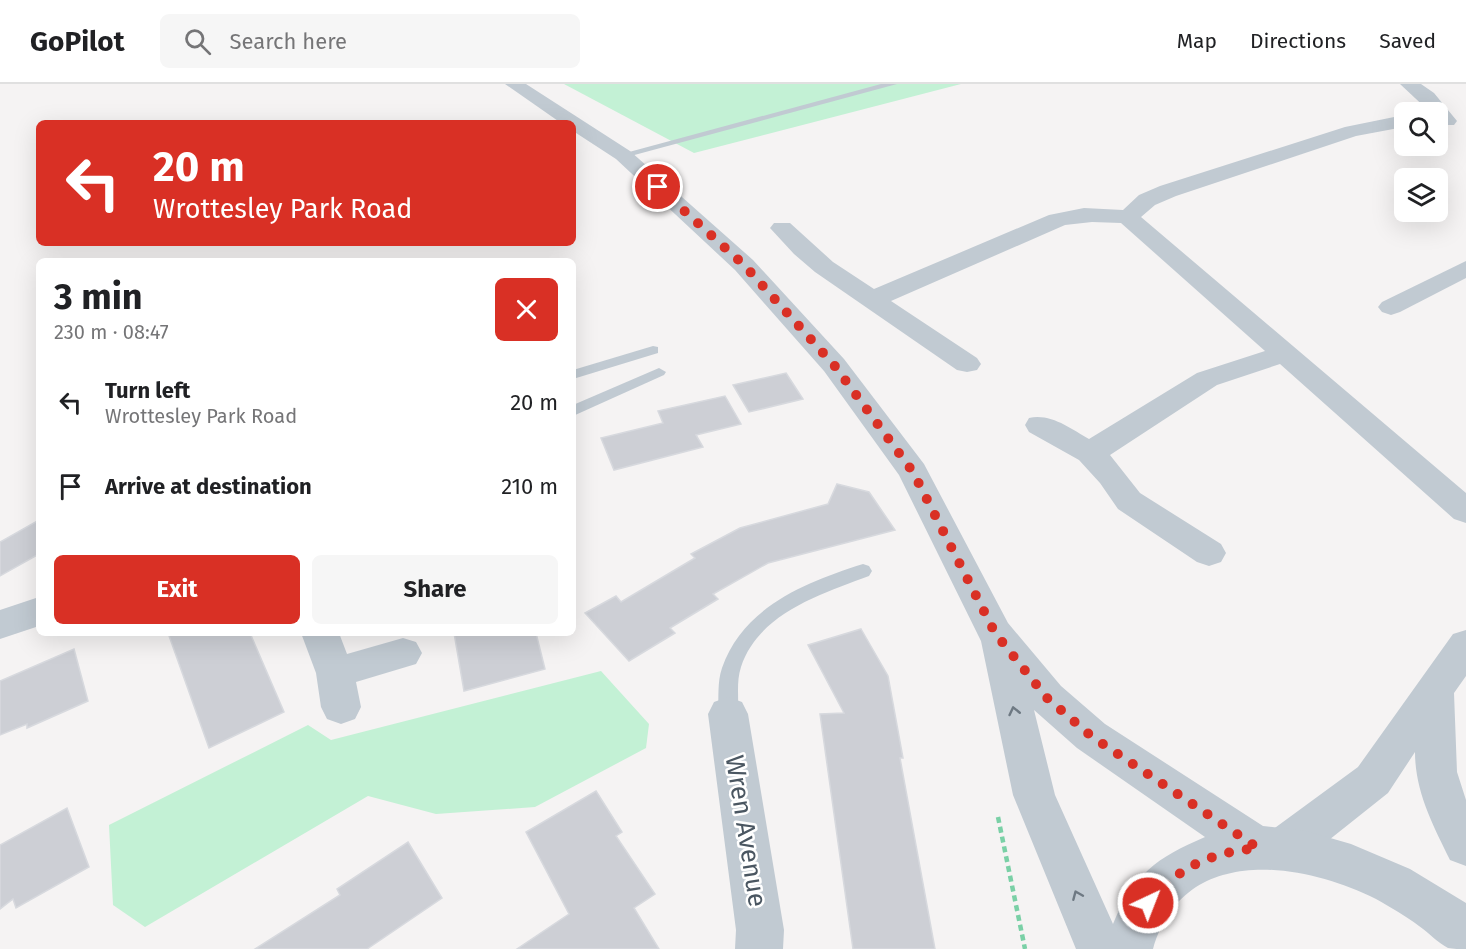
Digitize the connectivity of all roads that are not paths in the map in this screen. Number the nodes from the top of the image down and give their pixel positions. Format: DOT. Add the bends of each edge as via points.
graph roads {
  1 [pos="514,84"];
  2 [pos="892,84"];
  3 [pos="1409,84"];
  4 [pos="569,120"];
  5 [pos="1450,122"];
  6 [pos="1394,123"];
  7 [pos="576,124"];
  8 [pos="623,155"];
  9 [pos="1128,217"];
  10 [pos="783,228"];
  11 [pos="1466,268"];
  12 [pos="873,299"];
  13 [pos="1391,307"];
  14 [pos="652,350"];
  15 [pos="1285,353"];
  16 [pos="967,364"];
  17 [pos="659,372"];
  18 [pos="576,374"];
  19 [pos="576,410"];
  20 [pos="1040,425"];
  21 [pos="1090,453"];
  22 [pos="1466,511"];
  23 [pos="1209,553"];
  24 [pos="863,571"];
  25 [pos="36,612"];
  26 [pos="0,625"];
  27 [pos="995,633"];
  28 [pos="321,636"];
  29 [pos="1466,645"];
  30 [pos="403,653"];
  31 [pos="1435,694"];
  32 [pos="728,714"];
  33 [pos="1466,845"];
  34 [pos="1271,848"];
  35 [pos="1445,908"];
  36 [pos="1466,932"];
  37 [pos="759,949"];
  38 [pos="1100,949"];
  39 [pos="1129,949"];
  1 -- 4 [label="street"];
  2 -- 8 [label="lane"];
  3 -- 5 [label="street"];
  6 -- 9 [label="street" via="1352,131 1168,191 1147,200"];
  7 -- 8 [label="street"];
  8 -- 27 [label="street" via="744,265 834,365 913,472"];
  9 -- 12 [label="street" via="1098,214 1058,220"];
  9 -- 15 [label="street"];
  10 -- 12 [label="street" via="824,267"];
  11 -- 13 [label="street"];
  12 -- 16 [label="street"];
  14 -- 18 [label="lane"];
  15 -- 21 [label="street" via="1207,379"];
  15 -- 22 [label="street"];
  17 -- 19 [label="lane"];
  20 -- 21 [label="street"];
  21 -- 23 [label="street" via="1129,501"];
  24 -- 32 [label="lane" via="760,619 731,669"];
  25 -- 26 [label="street"];
  27 -- 34 [label="street" via="1047,698 1091,736"];
  38 -- 27 [label="street, one-way" via="1034,795"];
  28 -- 30 [label="street" via="338,690"];
  29 -- 31 [label="street"];
  31 -- 33 [label="street" via="1436,772 1447,808"];
  31 -- 34 [label="street" via="1373,780"];
  32 -- 37 [label="street, Wren Avenue" via="760,930"];
  34 -- 35 [label="street" via="1314,853 1365,869"];
  34 -- 39 [label="street" via="1234,850 1206,858 1178,874 1148,903"];
  35 -- 36 [label="street"];
}
